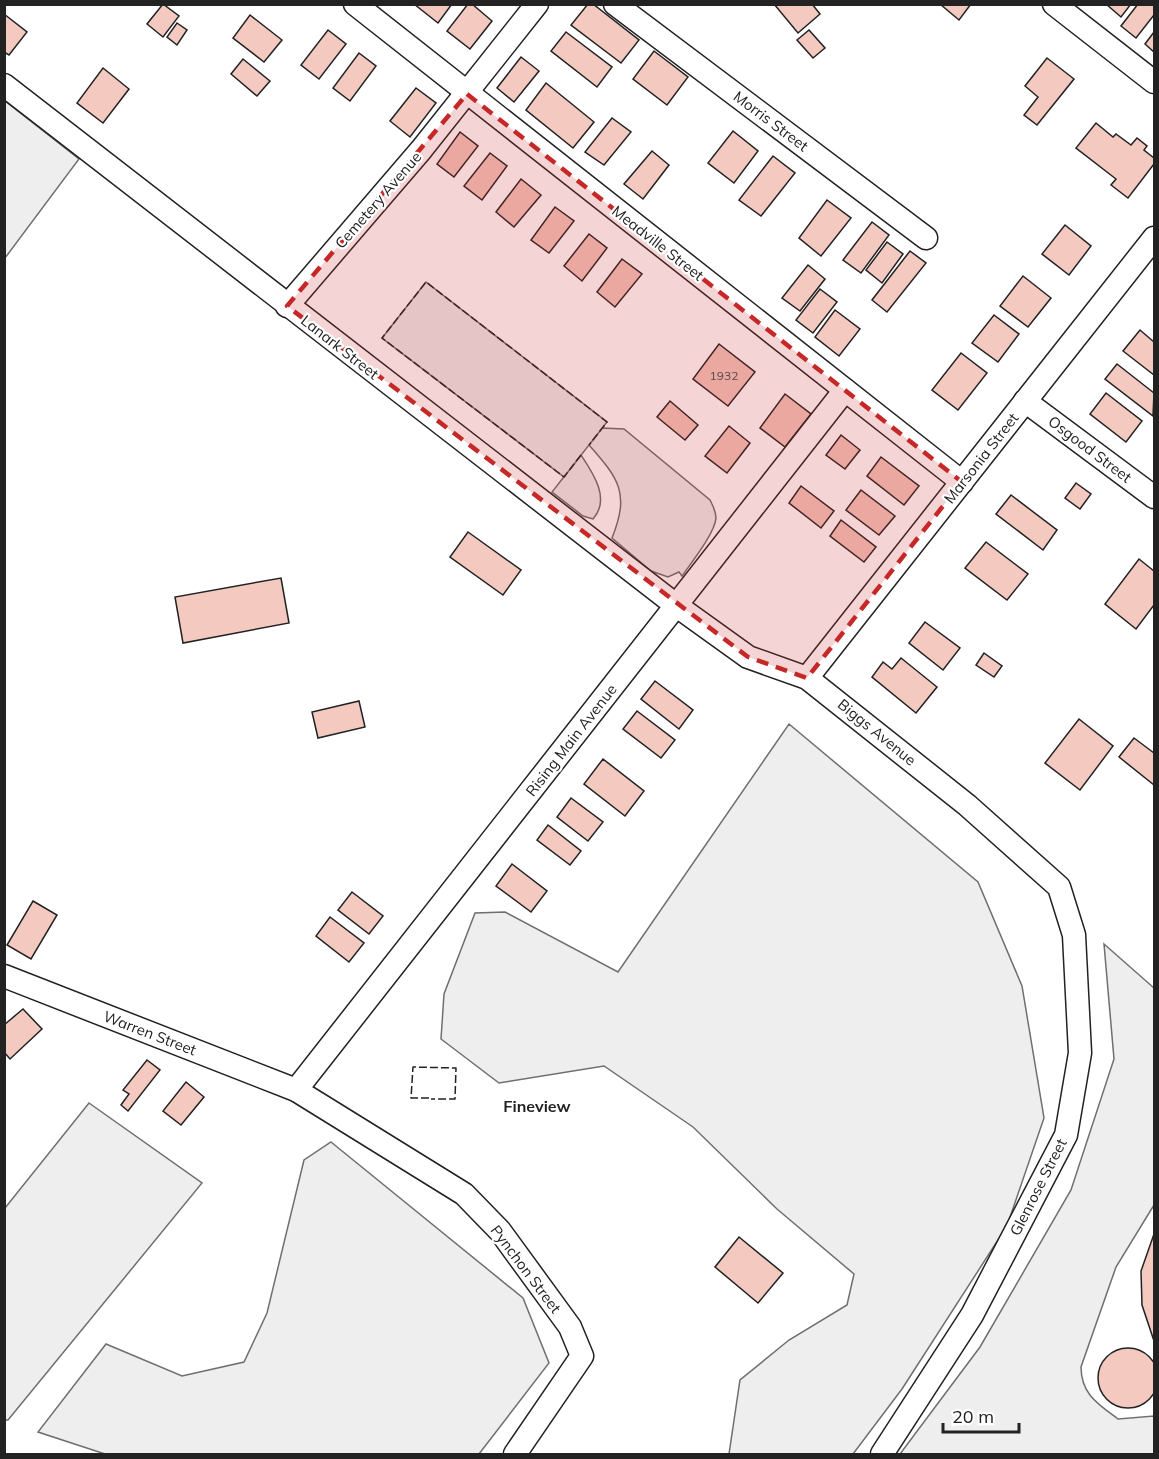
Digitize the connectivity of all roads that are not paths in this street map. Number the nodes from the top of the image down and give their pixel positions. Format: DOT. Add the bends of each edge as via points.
graph roads {
  1 [pos="355,4"];
  2 [pos="537,4"];
  3 [pos="615,4"];
  4 [pos="1054,4"];
  5 [pos="1155,82"];
  6 [pos="4,85"];
  7 [pos="467,93"];
  8 [pos="926,238"];
  9 [pos="1155,238"];
  10 [pos="287,306"];
  11 [pos="845,390"];
  12 [pos="1025,401"];
  13 [pos="962,482"];
  14 [pos="1155,497"];
  15 [pos="677,606"];
  16 [pos="807,678"];
  17 [pos="1059,887"];
  18 [pos="4,976"];
  19 [pos="296,1090"];
  20 [pos="515,1455"];
  21 [pos="882,1455"];
  1 -- 7 [label="street, Meadville Street"];
  2 -- 7 [label="street, Cemetery Avenue"];
  3 -- 8 [label="street, Morris Street"];
  4 -- 5 [label="street"];
  6 -- 10 [label="street, Lanark Street"];
  7 -- 10 [label="street, Cemetery Avenue"];
  7 -- 11 [label="street, Meadville Street"];
  9 -- 12 [label="street, Marsonia Street"];
  10 -- 15 [label="street, Lanark Street"];
  11 -- 13 [label="street, Meadville Street"];
  11 -- 15 [label="street, Rising Main Avenue"];
  12 -- 13 [label="street, Marsonia Street"];
  12 -- 14 [label="street, Osgood Street"];
  13 -- 16 [label="street, Marsonia Street"];
  15 -- 16 [label="street, Biggs Avenue" via="748,657"];
  15 -- 19 [label="street, Rising Main Avenue"];
  16 -- 17 [label="street, Biggs Avenue" via="967,805"];
  17 -- 21 [label="street, Glenrose Street" via="1074,935 1080,1053 1066,1135 972,1315"];
  18 -- 19 [label="street, Warren Street"];
  19 -- 20 [label="street, Pynchon Street" via="464,1194 500,1231 570,1327 582,1356"];
}
